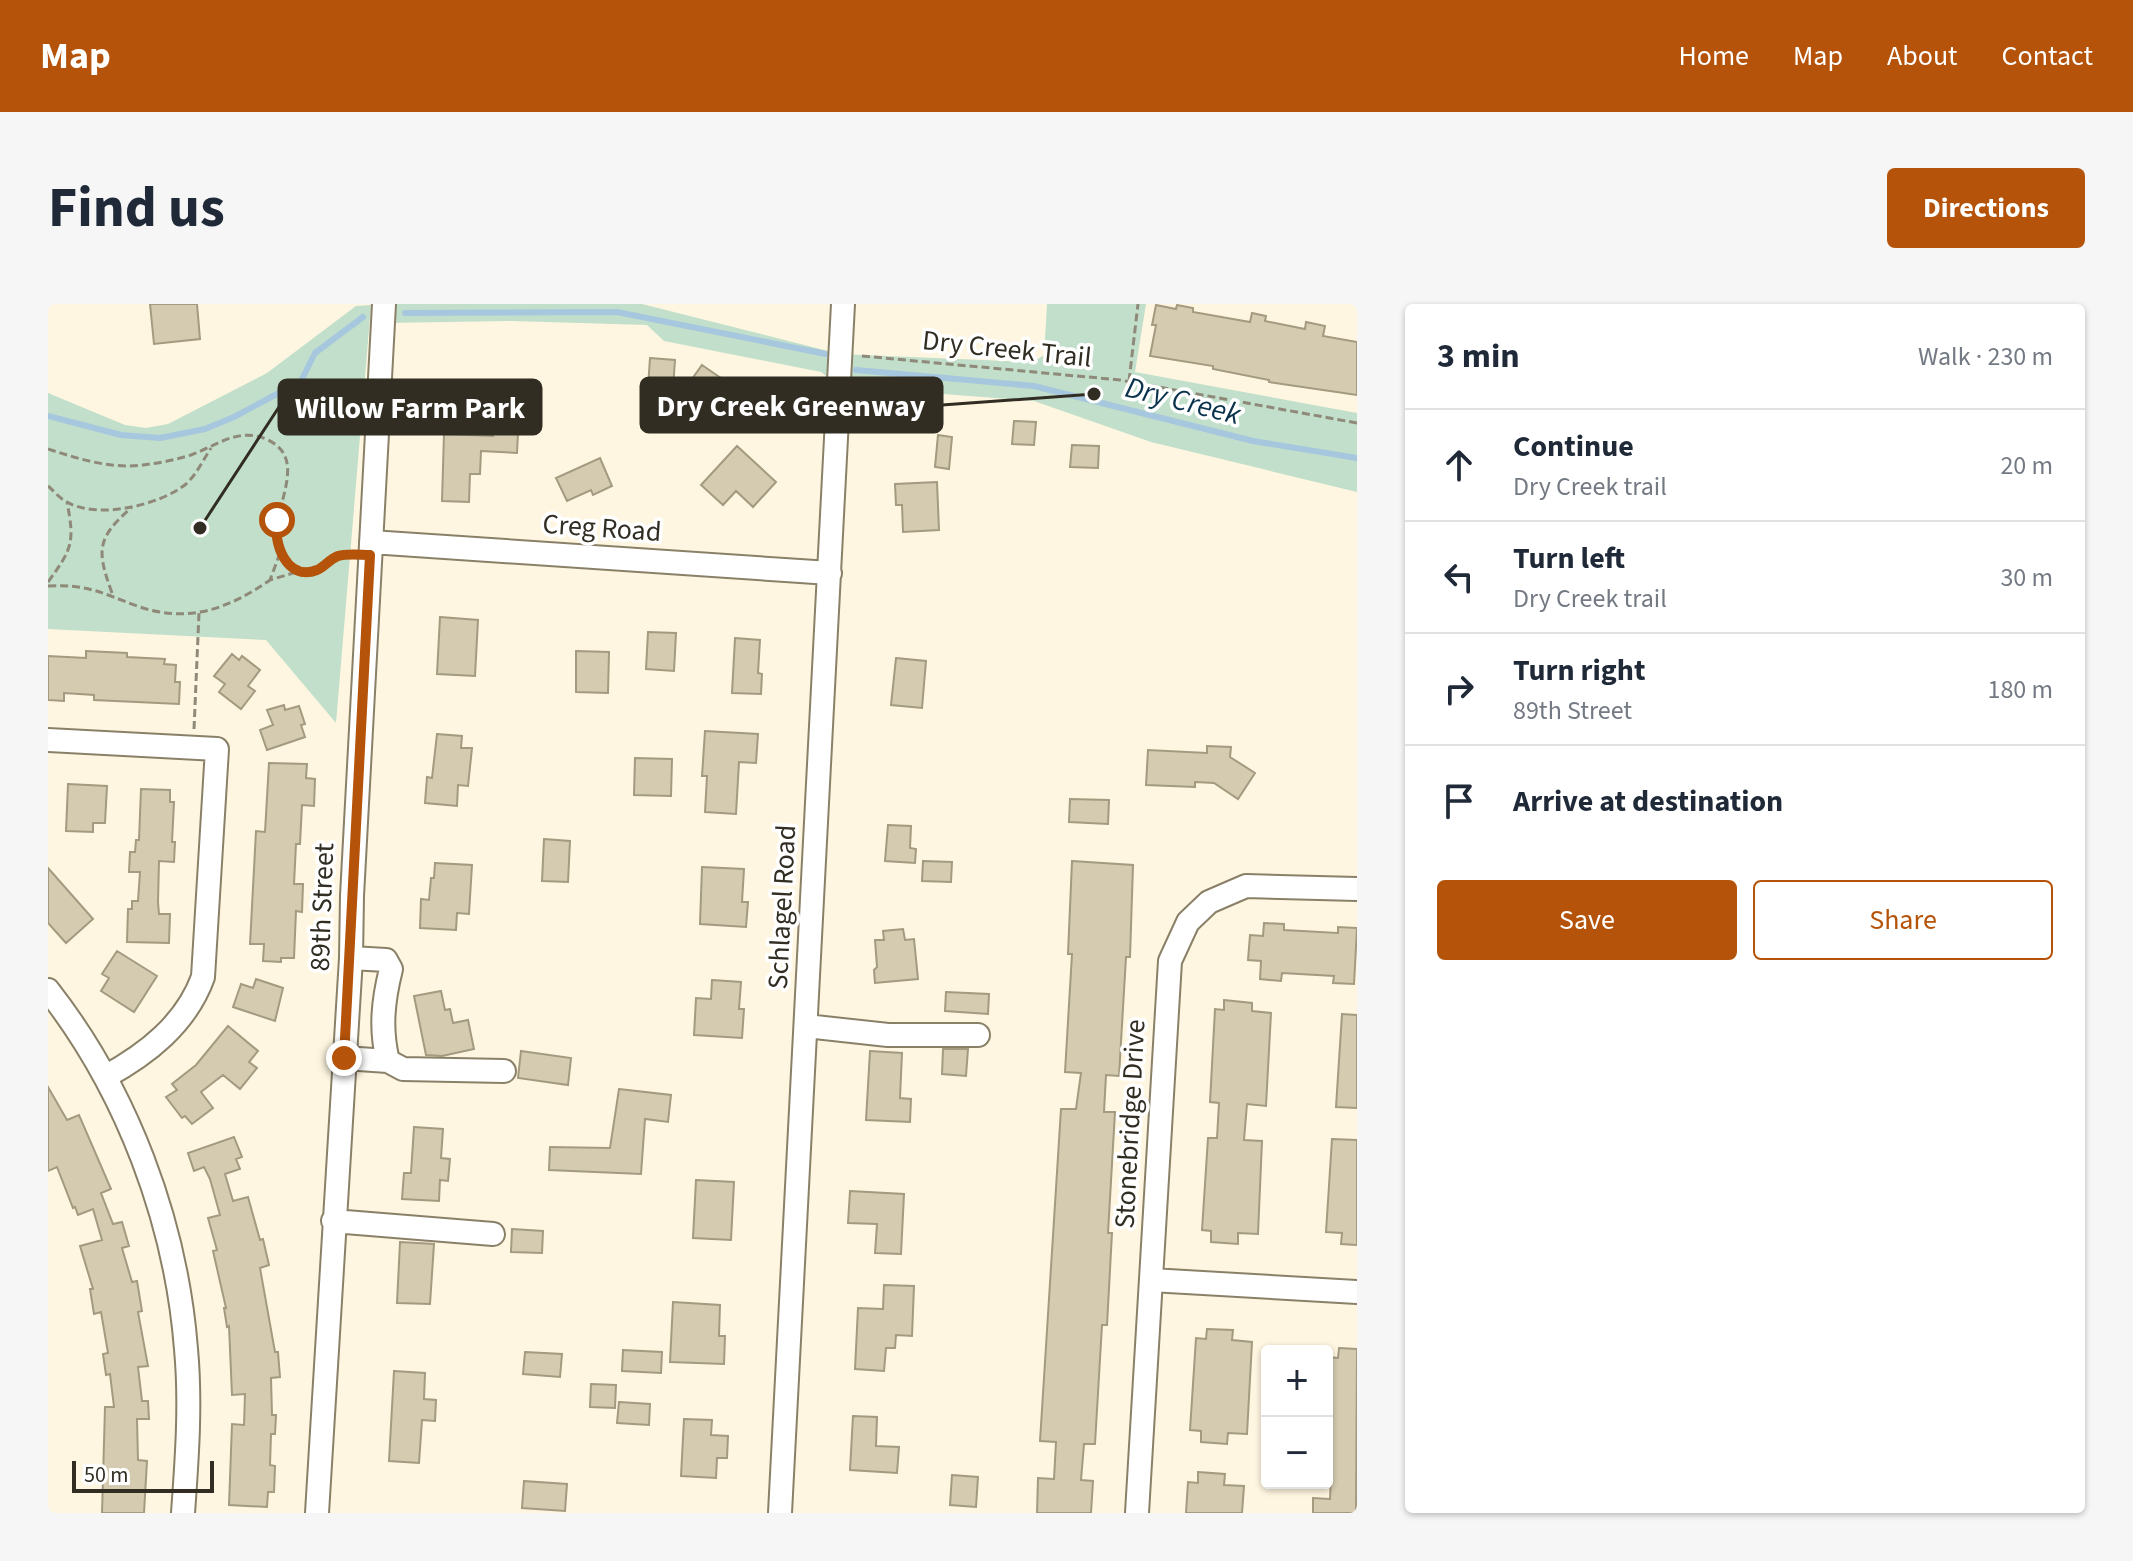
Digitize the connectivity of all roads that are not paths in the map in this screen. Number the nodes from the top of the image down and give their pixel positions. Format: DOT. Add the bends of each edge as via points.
graph roads {
  1 [pos="384,304"];
  2 [pos="843,304"];
  3 [pos="371,548"];
  4 [pos="830,573"];
  5 [pos="48,740"];
  6 [pos="1357,889"];
  7 [pos="351,958"];
  8 [pos="48,990"];
  9 [pos="806,1026"];
  10 [pos="978,1035"];
  11 [pos="344,1058"];
  12 [pos="388,1061"];
  13 [pos="504,1071"];
  14 [pos="105,1077"];
  15 [pos="333,1221"];
  16 [pos="493,1234"];
  17 [pos="1151,1280"];
  18 [pos="1357,1292"];
  19 [pos="183,1513"];
  20 [pos="317,1513"];
  21 [pos="780,1513"];
  22 [pos="1137,1513"];
  1 -- 3 [label="street, 89th Street"];
  2 -- 4 [label="street, Schlagel Road"];
  3 -- 4 [label="street, Creg Road"];
  3 -- 7 [label="street, 89th Street"];
  4 -- 9 [label="street, Schlagel Road"];
  5 -- 14 [label="street" via="217,749 203,977 163,1037"];
  6 -- 17 [label="street, Stonebridge Drive" via="1246,886 1209,902 1188,922 1170,961"];
  7 -- 11 [label="street, 89th Street"];
  7 -- 12 [label="street" via="386,960 391,969 383,999 382,1038"];
  8 -- 14 [label="street"];
  9 -- 10 [label="street" via="888,1035"];
  9 -- 21 [label="street, Schlagel Road"];
  11 -- 12 [label="street"];
  11 -- 15 [label="street, 89th Street"];
  12 -- 13 [label="street" via="403,1069"];
  14 -- 19 [label="street" via="160,1209 177,1283 188,1387"];
  15 -- 16 [label="street"];
  15 -- 20 [label="street, 89th Street"];
  17 -- 18 [label="street"];
  17 -- 22 [label="street, Stonebridge Drive"];
}
